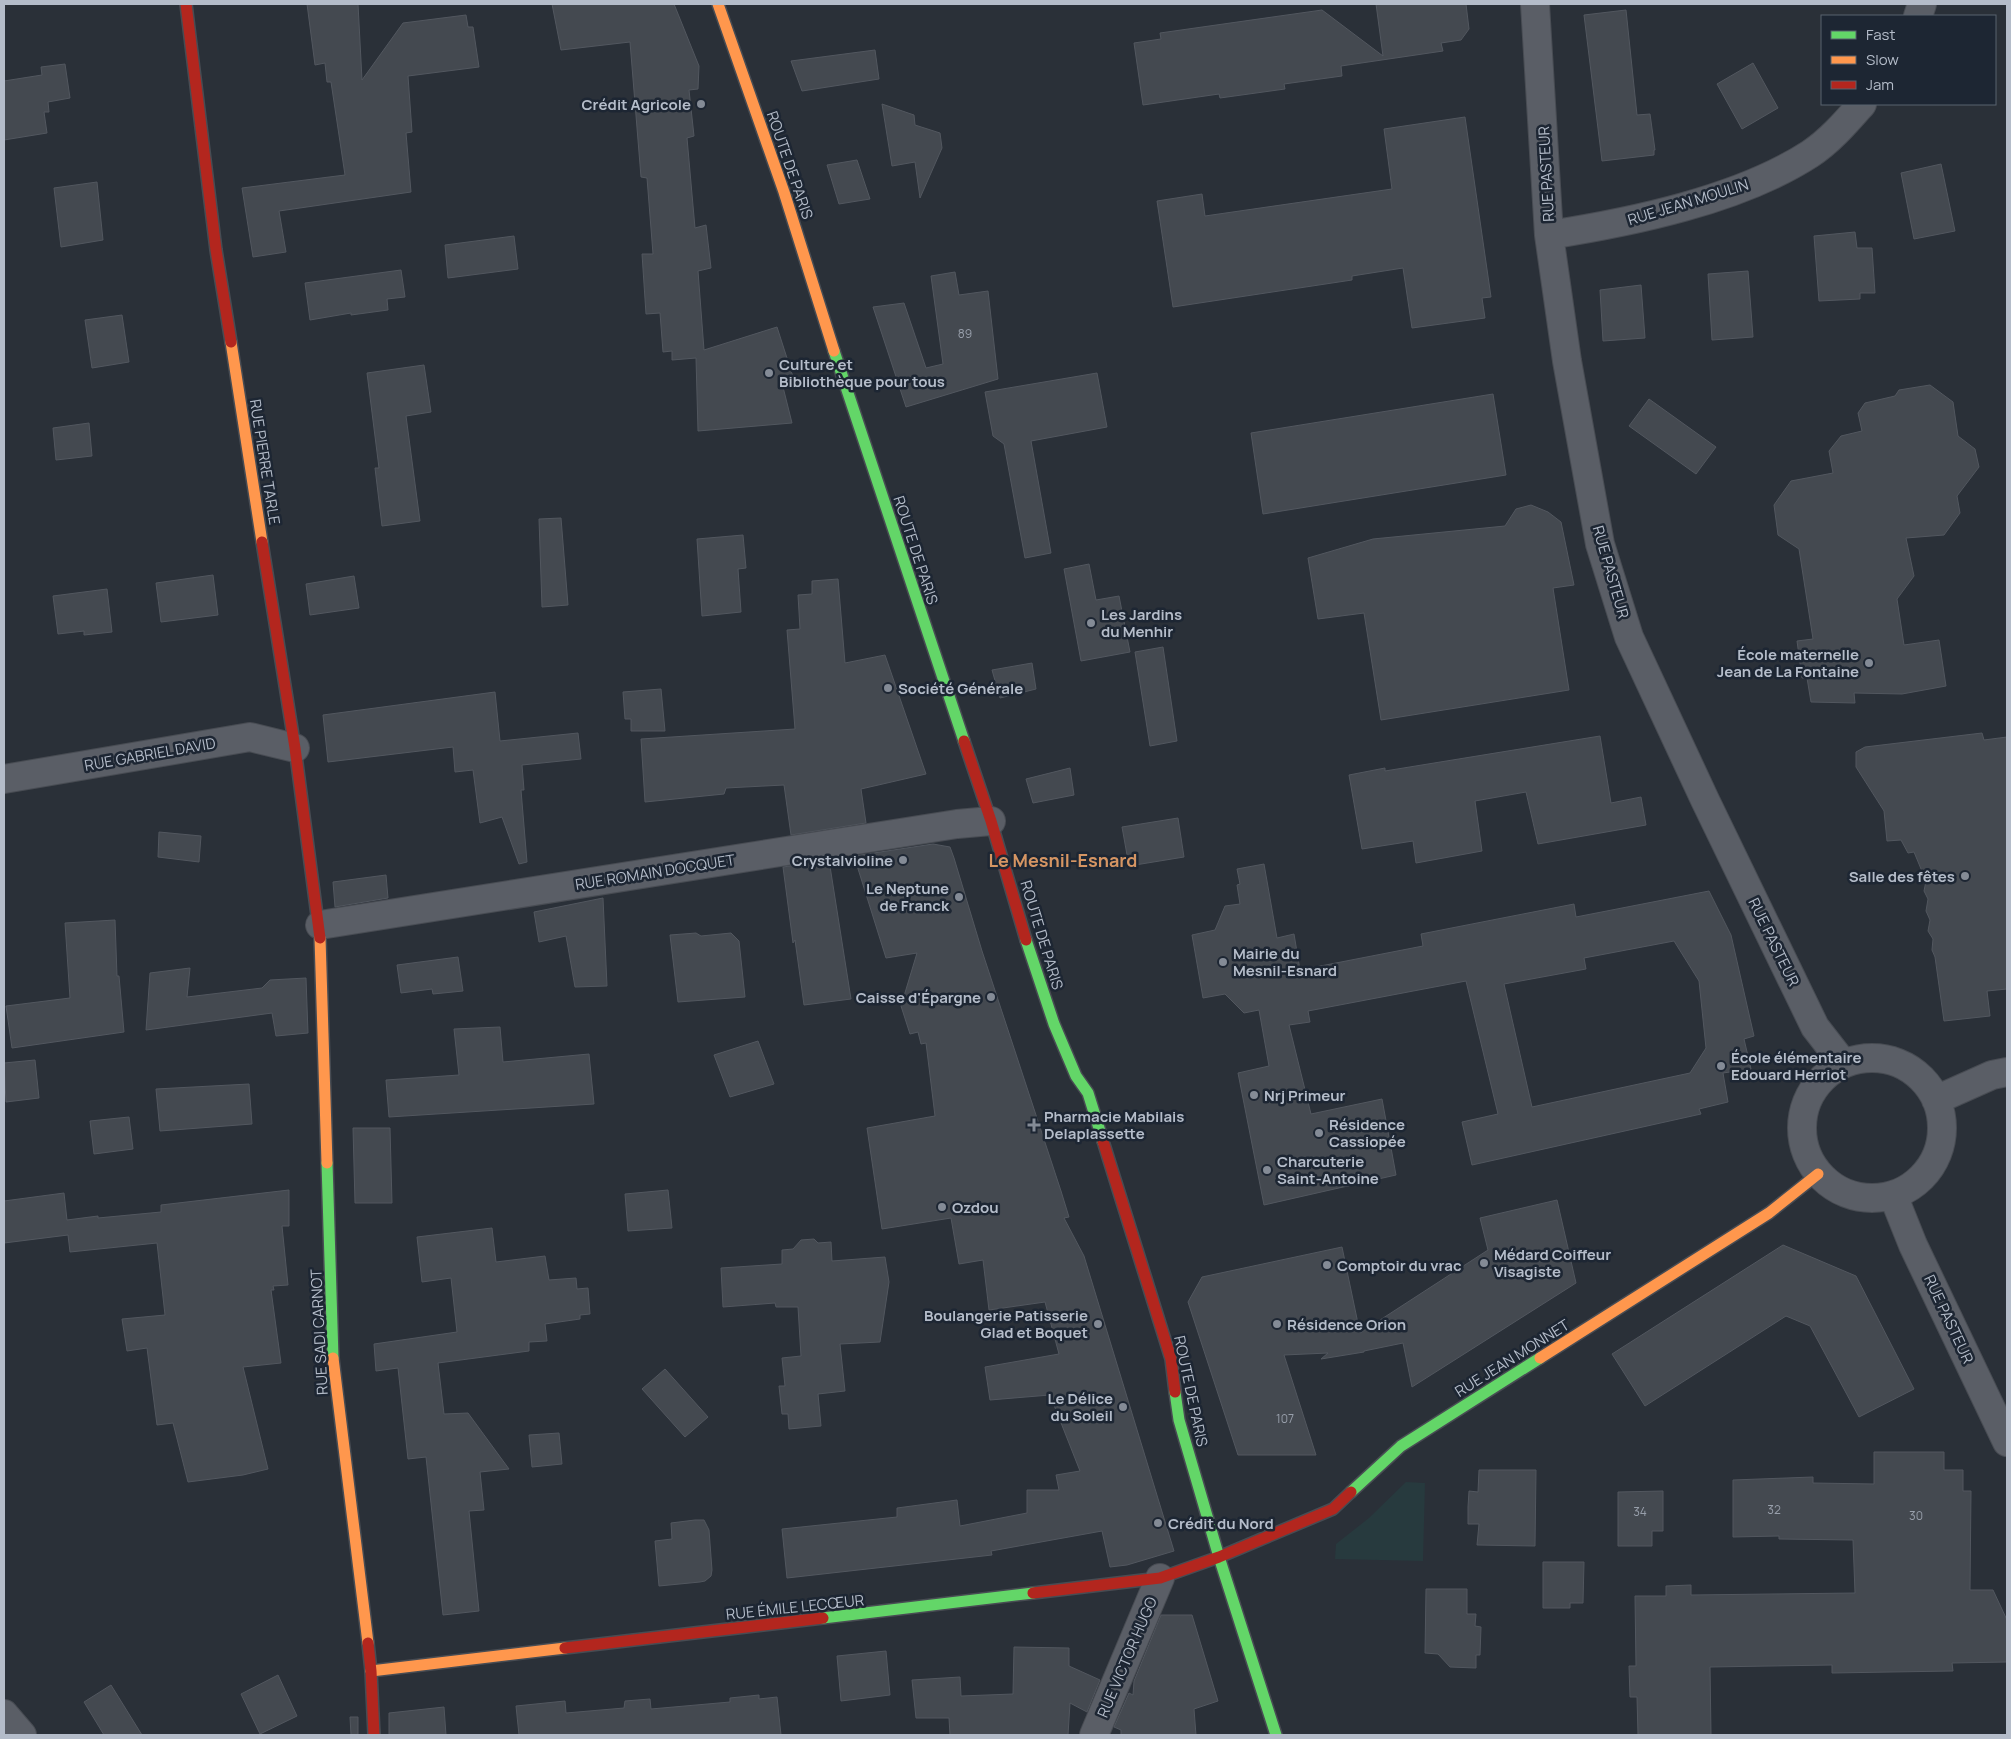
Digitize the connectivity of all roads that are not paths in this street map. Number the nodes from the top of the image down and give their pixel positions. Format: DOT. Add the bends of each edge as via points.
graph roads {
  1 [pos="186,4"];
  2 [pos="718,4"];
  3 [pos="1536,4"];
  4 [pos="1861,105"];
  5 [pos="1549,236"];
  6 [pos="295,748"];
  7 [pos="4,779"];
  8 [pos="991,821"];
  9 [pos="320,925"];
  10 [pos="1843,1063"];
  11 [pos="2007,1072"];
  12 [pos="1936,1100"];
  13 [pos="1818,1174"];
  14 [pos="1892,1195"];
  15 [pos="2007,1442"];
  16 [pos="1219,1557"];
  17 [pos="1160,1578"];
  18 [pos="371,1671"];
  19 [pos="4,1714"];
  20 [pos="22,1735"];
  21 [pos="374,1735"];
  22 [pos="1094,1735"];
  23 [pos="1276,1735"];
  1 -- 6 [label="street, RUE PIERRE TARLE" via="216,250"];
  2 -- 8 [label="street, ROUTE DE PARIS" via="784,192"];
  3 -- 5 [label="street, RUE PASTEUR"];
  4 -- 5 [label="street, RUE JEAN MOULIN" via="1812,153 1778,172 1726,194 1597,228"];
  5 -- 10 [label="street, RUE PASTEUR" via="1566,361 1600,544 1630,637 1815,1027"];
  6 -- 7 [label="street, RUE GABRIEL DAVID" via="250,737"];
  6 -- 9 [label="street, RUE PIERRE TARLE"];
  8 -- 9 [label="street, RUE ROMAIN DOCQUET"];
  8 -- 16 [label="street, ROUTE DE PARIS" via="1054,1024 1076,1076 1088,1094 1161,1322 1171,1359 1179,1420"];
  9 -- 18 [label="street, RUE SADI CARNOT" via="333,1366"];
  10 -- 12 [label="street" via="1865,1057 1887,1059 1907,1067 1925,1081"];
  10 -- 13 [label="street" via="1824,1075 1810,1092 1803,1112 1801,1134 1806,1156"];
  11 -- 12 [label="street" via="1992,1075"];
  12 -- 14 [label="street" via="1942,1123 1940,1146 1930,1168 1914,1185"];
  13 -- 14 [label="street" via="1853,1196 1873,1198"];
  13 -- 16 [label="street, RUE JEAN MONNET" via="1769,1213 1402,1446 1333,1509"];
  14 -- 15 [label="street, RUE PASTEUR"];
  16 -- 17 [label="street, RUE ÉMILE LECŒUR"];
  16 -- 23 [label="street, ROUTE DE PARIS"];
  17 -- 18 [label="street, RUE ÉMILE LECŒUR"];
  17 -- 22 [label="street, RUE VICTOR HUGO"];
  18 -- 21 [label="street, RUE SADI CARNOT"];
  19 -- 20 [label="street"];
}
